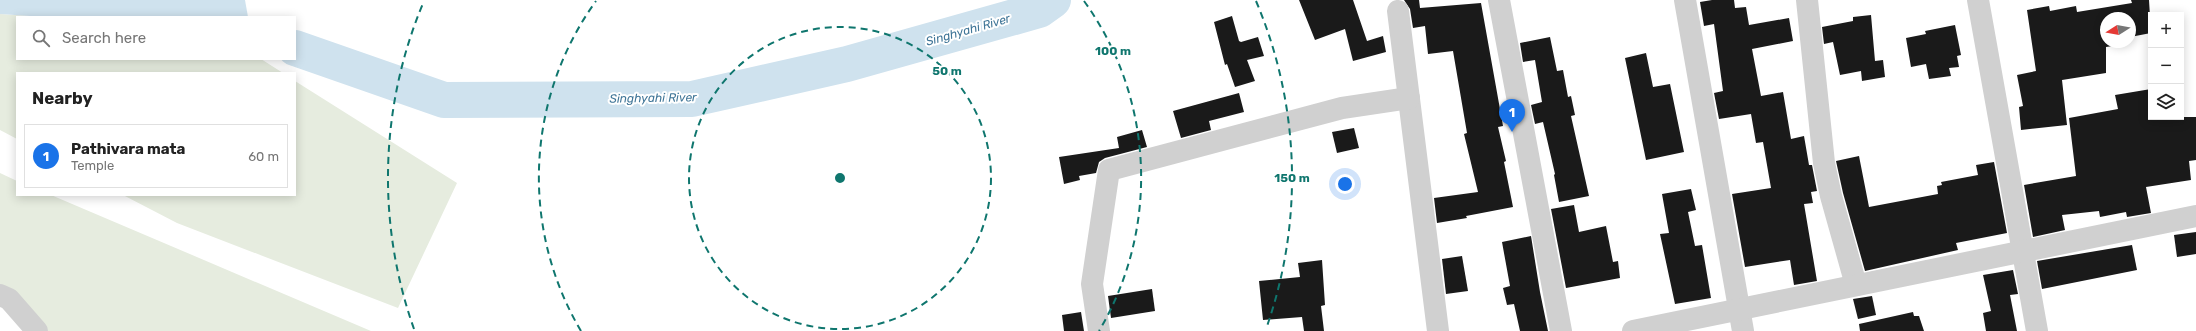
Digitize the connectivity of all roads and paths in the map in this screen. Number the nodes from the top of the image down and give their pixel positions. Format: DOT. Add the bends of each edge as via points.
graph roads {
  1 [pos="1499,0"];
  2 [pos="1685,0"];
  3 [pos="1807,0"];
  4 [pos="1978,0"];
  5 [pos="1398,11"];
  6 [pos="1409,98"];
  7 [pos="2196,216"];
  8 [pos="2024,251"];
  9 [pos="1856,285"];
  10 [pos="0,295"];
  11 [pos="1740,309"];
  12 [pos="37,331"];
  13 [pos="1099,331"];
  14 [pos="1438,331"];
  15 [pos="1561,331"];
  16 [pos="1633,331"];
  17 [pos="1743,331"];
  18 [pos="2037,331"];
  1 -- 15 [label="street"];
  2 -- 11 [label="street"];
  3 -- 9 [label="street" via="1824,163"];
  4 -- 8 [label="street"];
  5 -- 6 [label="street"];
  6 -- 13 [label="street" via="1342,108 1109,170 1092,284"];
  6 -- 14 [label="street"];
  7 -- 8 [label="street"];
  8 -- 9 [label="street"];
  8 -- 18 [label="street"];
  9 -- 11 [label="street"];
  10 -- 12 [label="street" via="9,299"];
  11 -- 16 [label="street"];
  11 -- 17 [label="street"];
}
